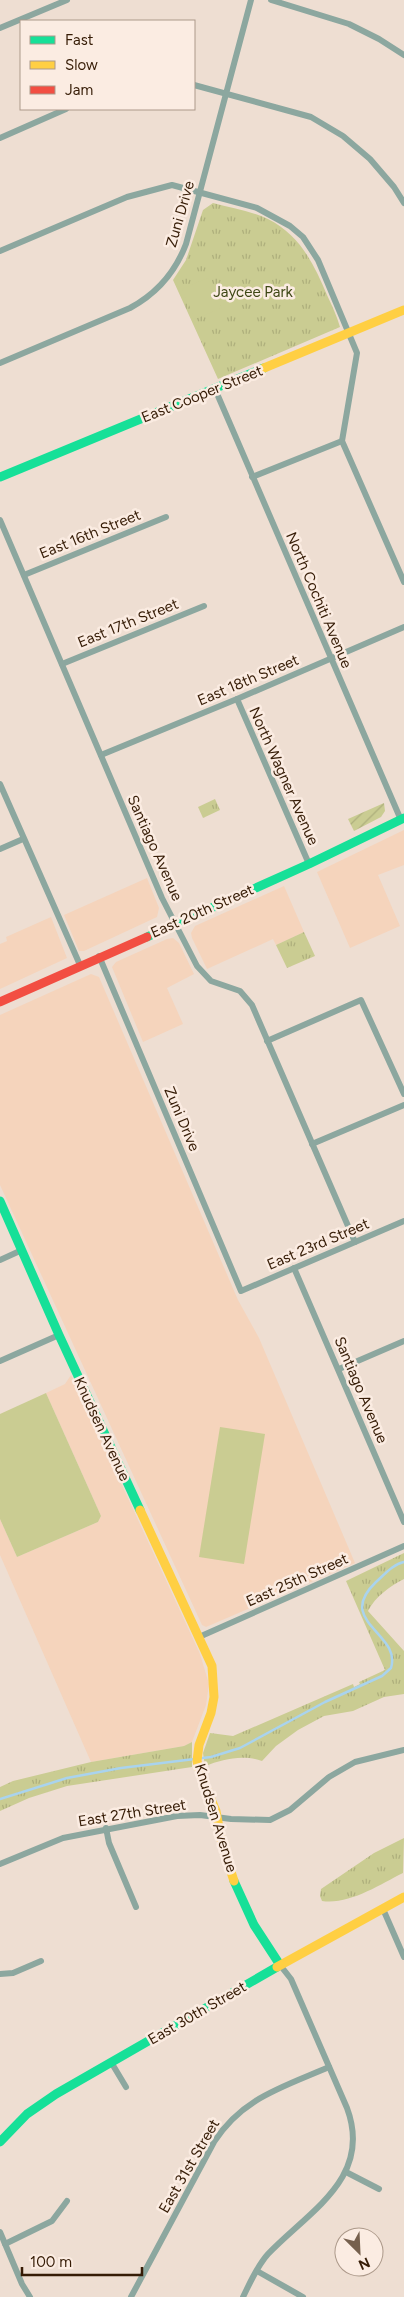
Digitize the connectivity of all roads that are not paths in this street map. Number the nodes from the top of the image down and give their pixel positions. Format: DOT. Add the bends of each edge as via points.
graph roads {
  1 [pos="67,0"];
  2 [pos="251,0"];
  3 [pos="271,0"];
  4 [pos="0,28"];
  5 [pos="404,55"];
  6 [pos="195,85"];
  7 [pos="227,94"];
  8 [pos="64,110"];
  9 [pos="0,138"];
  10 [pos="199,193"];
  11 [pos="404,203"];
  12 [pos="0,251"];
  13 [pos="404,310"];
  14 [pos="350,332"];
  15 [pos="0,363"];
  16 [pos="215,389"];
  17 [pos="342,441"];
  18 [pos="0,477"];
  19 [pos="252,477"];
  20 [pos="166,517"];
  21 [pos="0,520"];
  22 [pos="24,575"];
  23 [pos="404,582"];
  24 [pos="204,606"];
  25 [pos="404,627"];
  26 [pos="330,659"];
  27 [pos="62,664"];
  28 [pos="237,699"];
  29 [pos="101,755"];
  30 [pos="0,784"];
  31 [pos="402,819"];
  32 [pos="23,839"];
  33 [pos="0,849"];
  34 [pos="309,864"];
  35 [pos="175,923"];
  36 [pos="99,956"];
  37 [pos="80,965"];
  38 [pos="0,1002"];
  39 [pos="267,1041"];
  40 [pos="404,1094"];
  41 [pos="404,1105"];
  42 [pos="312,1144"];
  43 [pos="0,1201"];
  44 [pos="404,1221"];
  45 [pos="354,1242"];
  46 [pos="22,1250"];
  47 [pos="0,1260"];
  48 [pos="294,1268"];
  49 [pos="241,1291"];
  50 [pos="59,1335"];
  51 [pos="404,1341"];
  52 [pos="0,1361"];
  53 [pos="339,1369"];
  54 [pos="404,1522"];
  55 [pos="404,1546"];
  56 [pos="200,1637"];
  57 [pos="404,1750"];
  58 [pos="218,1818"];
  59 [pos="106,1828"];
  60 [pos="0,1864"];
  61 [pos="404,1897"];
  62 [pos="136,1907"];
  63 [pos="382,1908"];
  64 [pos="404,1957"];
  65 [pos="41,1961"];
  66 [pos="280,1965"];
  67 [pos="0,1974"];
  68 [pos="112,2062"];
  69 [pos="329,2066"];
  70 [pos="126,2087"];
  71 [pos="0,2142"];
  72 [pos="346,2172"];
  73 [pos="379,2189"];
  74 [pos="67,2201"];
  75 [pos="0,2232"];
  76 [pos="5,2244"];
  77 [pos="257,2271"];
  78 [pos="30,2297"];
  79 [pos="131,2297"];
  80 [pos="243,2297"];
  81 [pos="303,2297"];
  1 -- 4 [label="street"];
  2 -- 7 [label="street, Zuni Drive"];
  3 -- 5 [label="street" via="349,24"];
  6 -- 7 [label="street"];
  7 -- 10 [label="street, Zuni Drive"];
  7 -- 11 [label="street" via="311,117 343,136 370,159"];
  8 -- 9 [label="street"];
  10 -- 12 [label="street" via="172,186 127,197"];
  10 -- 14 [label="street" via="267,212 303,237 318,260"];
  10 -- 15 [label="street, Zuni Drive" via="182,253 168,276 149,297"];
  13 -- 14 [label="street, East Cooper Street"];
  14 -- 16 [label="street, East Cooper Street"];
  14 -- 17 [label="street" via="357,353"];
  16 -- 18 [label="street, East Cooper Street"];
  16 -- 19 [label="street, North Cochiti Avenue"];
  17 -- 19 [label="street"];
  17 -- 23 [label="street"];
  19 -- 26 [label="street, North Cochiti Avenue"];
  20 -- 22 [label="street, East 16th Street"];
  21 -- 22 [label="street, Santiago Avenue"];
  22 -- 27 [label="street, Santiago Avenue"];
  24 -- 27 [label="street, East 17th Street"];
  25 -- 26 [label="street, East 18th Street"];
  26 -- 28 [label="street, East 18th Street"];
  26 -- 31 [label="street, North Cochiti Avenue"];
  27 -- 29 [label="street, Santiago Avenue"];
  28 -- 29 [label="street, East 18th Street"];
  28 -- 34 [label="street, North Wagner Avenue"];
  29 -- 35 [label="street, Santiago Avenue"];
  30 -- 32 [label="street"];
  31 -- 34 [label="street, East 20th Street"];
  32 -- 33 [label="street"];
  32 -- 37 [label="street"];
  34 -- 35 [label="street, East 20th Street"];
  35 -- 36 [label="street, East 20th Street"];
  35 -- 39 [label="street, Santiago Avenue" via="201,972 211,981 240,991 248,999"];
  36 -- 37 [label="street, East 20th Street"];
  36 -- 49 [label="street, Zuni Drive"];
  37 -- 38 [label="street, East 20th Street"];
  39 -- 40 [label="street" via="361,1000"];
  39 -- 42 [label="street, Santiago Avenue"];
  41 -- 42 [label="street"];
  42 -- 45 [label="street, Santiago Avenue"];
  43 -- 46 [label="street, Knudsen Avenue"];
  44 -- 45 [label="street, East 23rd Street"];
  45 -- 48 [label="street, East 23rd Street"];
  46 -- 47 [label="street"];
  46 -- 50 [label="street, Knudsen Avenue"];
  48 -- 49 [label="street, East 23rd Street"];
  48 -- 53 [label="street, Santiago Avenue"];
  50 -- 52 [label="street"];
  50 -- 56 [label="street, Knudsen Avenue"];
  51 -- 53 [label="street"];
  53 -- 54 [label="street, Santiago Avenue"];
  55 -- 56 [label="street, East 25th Street"];
  56 -- 58 [label="street, Knudsen Avenue" via="212,1666 215,1695 197,1758"];
  57 -- 58 [label="street, East 27th Street" via="355,1762 329,1777 290,1810 270,1820"];
  58 -- 59 [label="street, East 27th Street" via="177,1816"];
  58 -- 66 [label="street, Knudsen Avenue" via="223,1850 231,1871 257,1931"];
  59 -- 60 [label="street, East 27th Street" via="63,1838"];
  59 -- 62 [label="street" via="109,1843"];
  61 -- 63 [label="street, East 30th Street"];
  63 -- 64 [label="street"];
  63 -- 66 [label="street, East 30th Street"];
  65 -- 67 [label="street" via="13,1973"];
  66 -- 68 [label="street, East 30th Street"];
  66 -- 69 [label="street, Knudsen Avenue" via="291,1979"];
  68 -- 70 [label="street"];
  68 -- 71 [label="street, East 30th Street" via="37,2106"];
  69 -- 72 [label="street, Knudsen Avenue" via="353,2127 352,2153"];
  69 -- 79 [label="street, East 31st Street" via="254,2100 227,2124 214,2142"];
  72 -- 73 [label="street"];
  72 -- 77 [label="street, Knudsen Avenue" via="333,2192 266,2256"];
  74 -- 76 [label="street" via="52,2221"];
  75 -- 76 [label="street"];
  76 -- 78 [label="street"];
  77 -- 80 [label="street, Knudsen Avenue"];
  77 -- 81 [label="street"];
}
